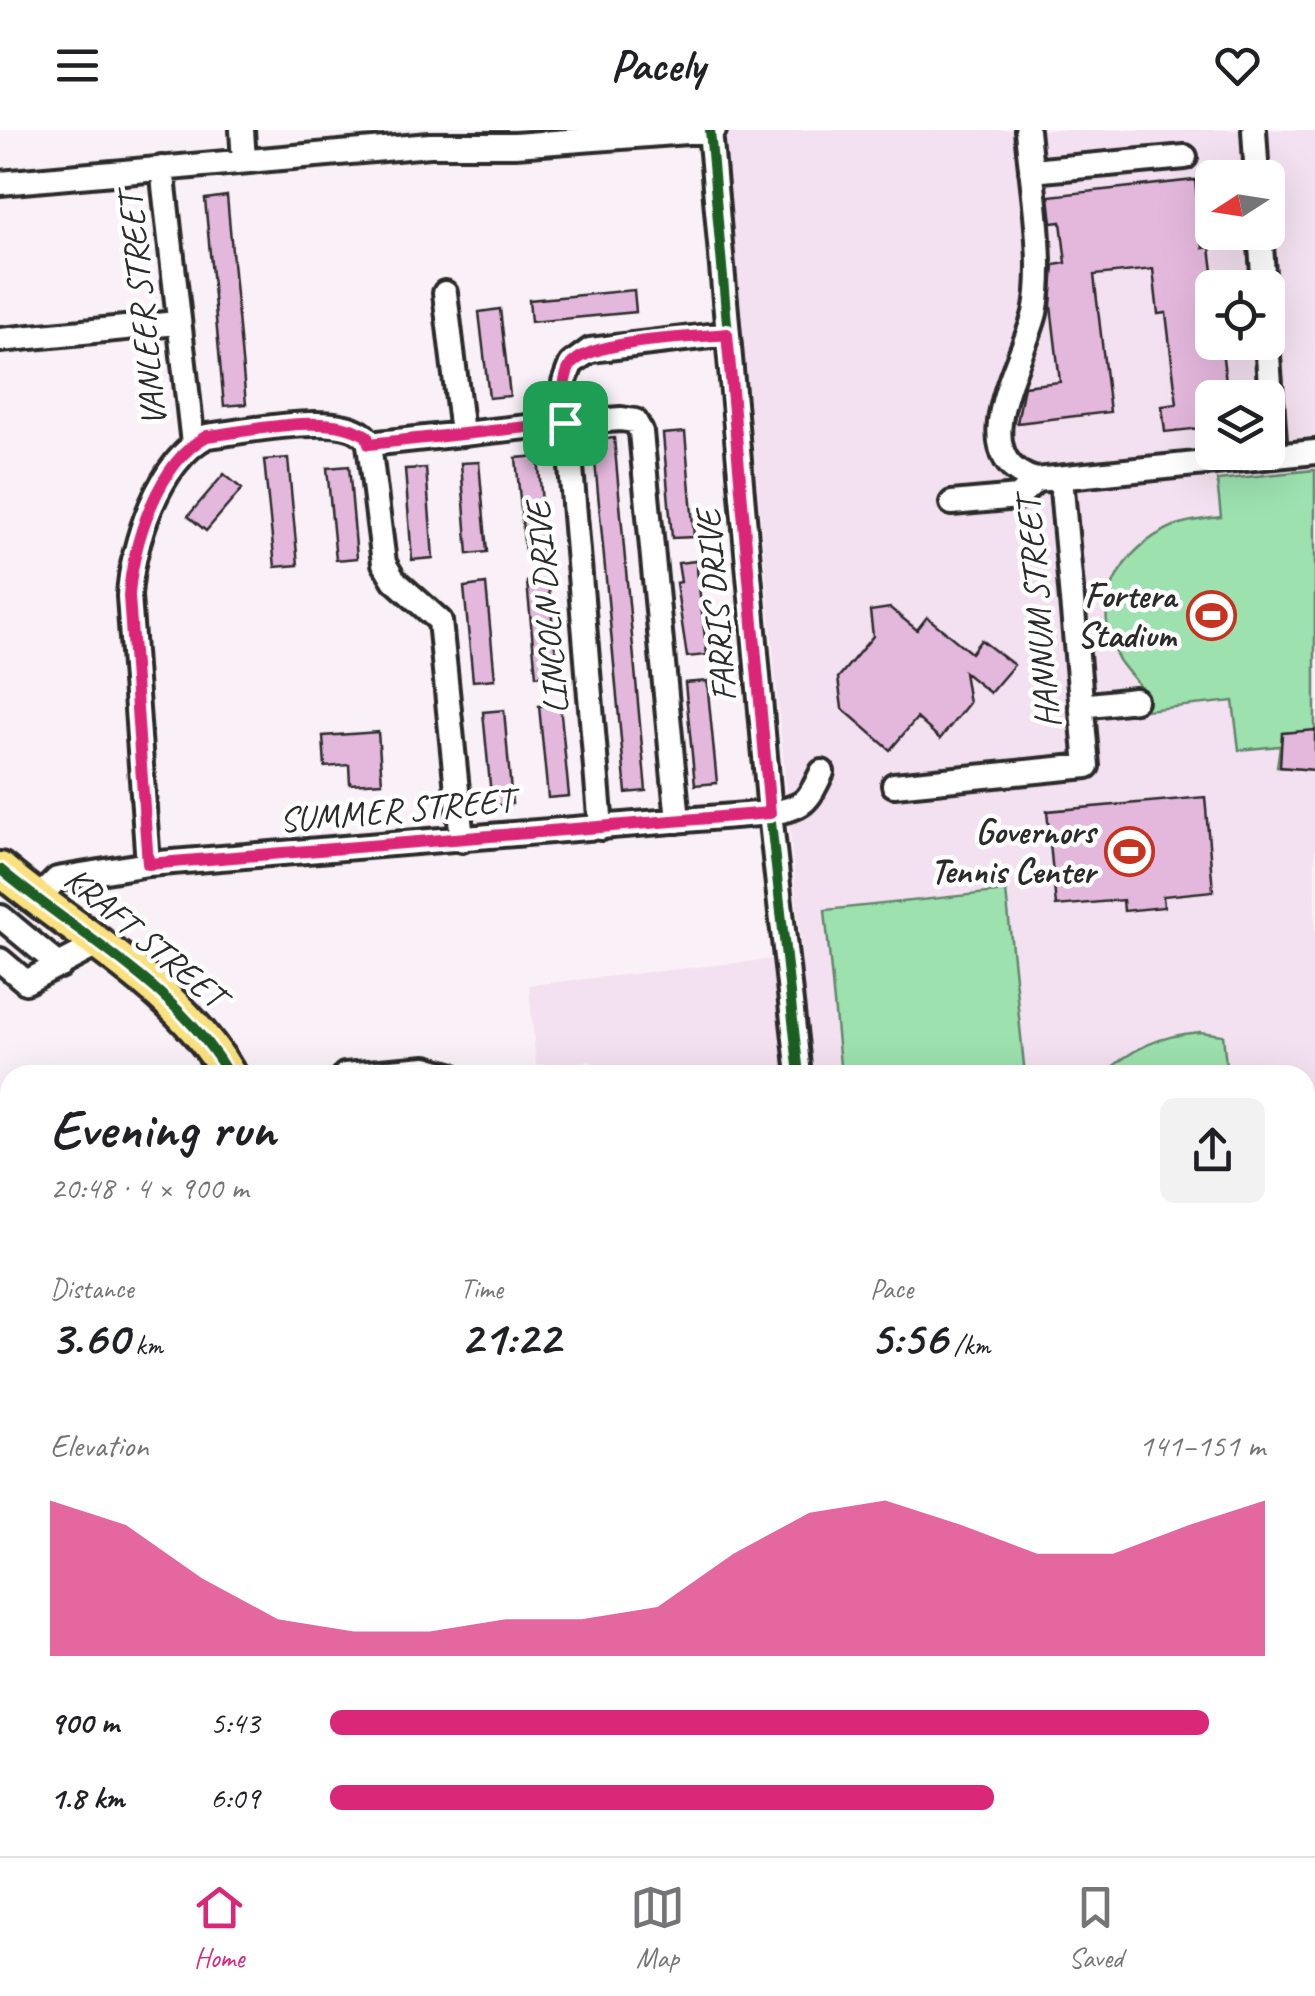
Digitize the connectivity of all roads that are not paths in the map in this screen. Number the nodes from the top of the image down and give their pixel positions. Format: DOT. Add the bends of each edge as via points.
graph roads {
  1 [pos="242,130"];
  2 [pos="711,130"];
  3 [pos="1027,130"];
  4 [pos="1254,130"];
  5 [pos="429,138"];
  6 [pos="1185,157"];
  7 [pos="1256,160"];
  8 [pos="244,161"];
  9 [pos="162,168"];
  10 [pos="1030,171"];
  11 [pos="0,183"];
  12 [pos="446,293"];
  13 [pos="177,323"];
  14 [pos="727,334"];
  15 [pos="0,340"];
  16 [pos="565,423"];
  17 [pos="462,433"];
  18 [pos="193,444"];
  19 [pos="369,444"];
  20 [pos="1315,452"];
  21 [pos="1285,455"];
  22 [pos="1195,464"];
  23 [pos="1060,478"];
  24 [pos="1036,480"];
  25 [pos="952,503"];
  26 [pos="1135,700"];
  27 [pos="1081,706"];
  28 [pos="822,772"];
  29 [pos="894,785"];
  30 [pos="770,813"];
  31 [pos="678,821"];
  32 [pos="602,828"];
  33 [pos="462,840"];
  34 [pos="148,864"];
  35 [pos="20,886"];
  36 [pos="1,918"];
  37 [pos="97,945"];
  38 [pos="0,960"];
  39 [pos="60,966"];
  40 [pos="224,1065"];
  41 [pos="798,1065"];
  1 -- 8 [label="street"];
  2 -- 5 [label="street" via="515,145"];
  2 -- 14 [label="street, FARRIS DRIVE"];
  3 -- 10 [label="street, HANNUM STREET"];
  4 -- 7 [label="street"];
  5 -- 8 [label="street"];
  6 -- 10 [label="street"];
  8 -- 9 [label="street"];
  9 -- 11 [label="street"];
  9 -- 13 [label="street, VANLEER STREET"];
  10 -- 24 [label="street, HANNUM STREET" via="1036,310 1001,410 1007,464"];
  12 -- 17 [label="street"];
  13 -- 15 [label="street"];
  13 -- 18 [label="street, VANLEER STREET"];
  14 -- 16 [label="street, LINCOLN DRIVE" via="590,350 571,364 564,383"];
  14 -- 30 [label="street, FARRIS DRIVE"];
  16 -- 17 [label="street"];
  16 -- 31 [label="street" via="621,418 635,421 641,432"];
  16 -- 32 [label="street, LINCOLN DRIVE"];
  17 -- 19 [label="street"];
  18 -- 19 [label="street" via="207,436 329,422 352,426"];
  18 -- 34 [label="street" via="163,481 131,565"];
  19 -- 33 [label="street" via="384,563 440,621"];
  20 -- 21 [label="street"];
  22 -- 23 [label="street"];
  23 -- 24 [label="street, HANNUM STREET"];
  23 -- 27 [label="street, HANNUM STREET"];
  24 -- 25 [label="street, HANNUM STREET" via="1018,496"];
  26 -- 27 [label="street"];
  27 -- 29 [label="street, HANNUM STREET" via="1087,766"];
  28 -- 30 [label="street" via="809,800"];
  30 -- 31 [label="street, SUMMER STREET"];
  30 -- 41 [label="street, FARRIS DRIVE"];
  31 -- 32 [label="street, SUMMER STREET"];
  32 -- 33 [label="street, SUMMER STREET"];
  33 -- 34 [label="street, SUMMER STREET"];
  34 -- 35 [label="street, SUMMER STREET"];
  35 -- 36 [label="street"];
  35 -- 37 [label="highway, KRAFT STREET"];
  36 -- 39 [label="street"];
  37 -- 39 [label="street"];
  37 -- 40 [label="highway, KRAFT STREET" via="189,1020"];
  38 -- 39 [label="street" via="26,982"];
}
